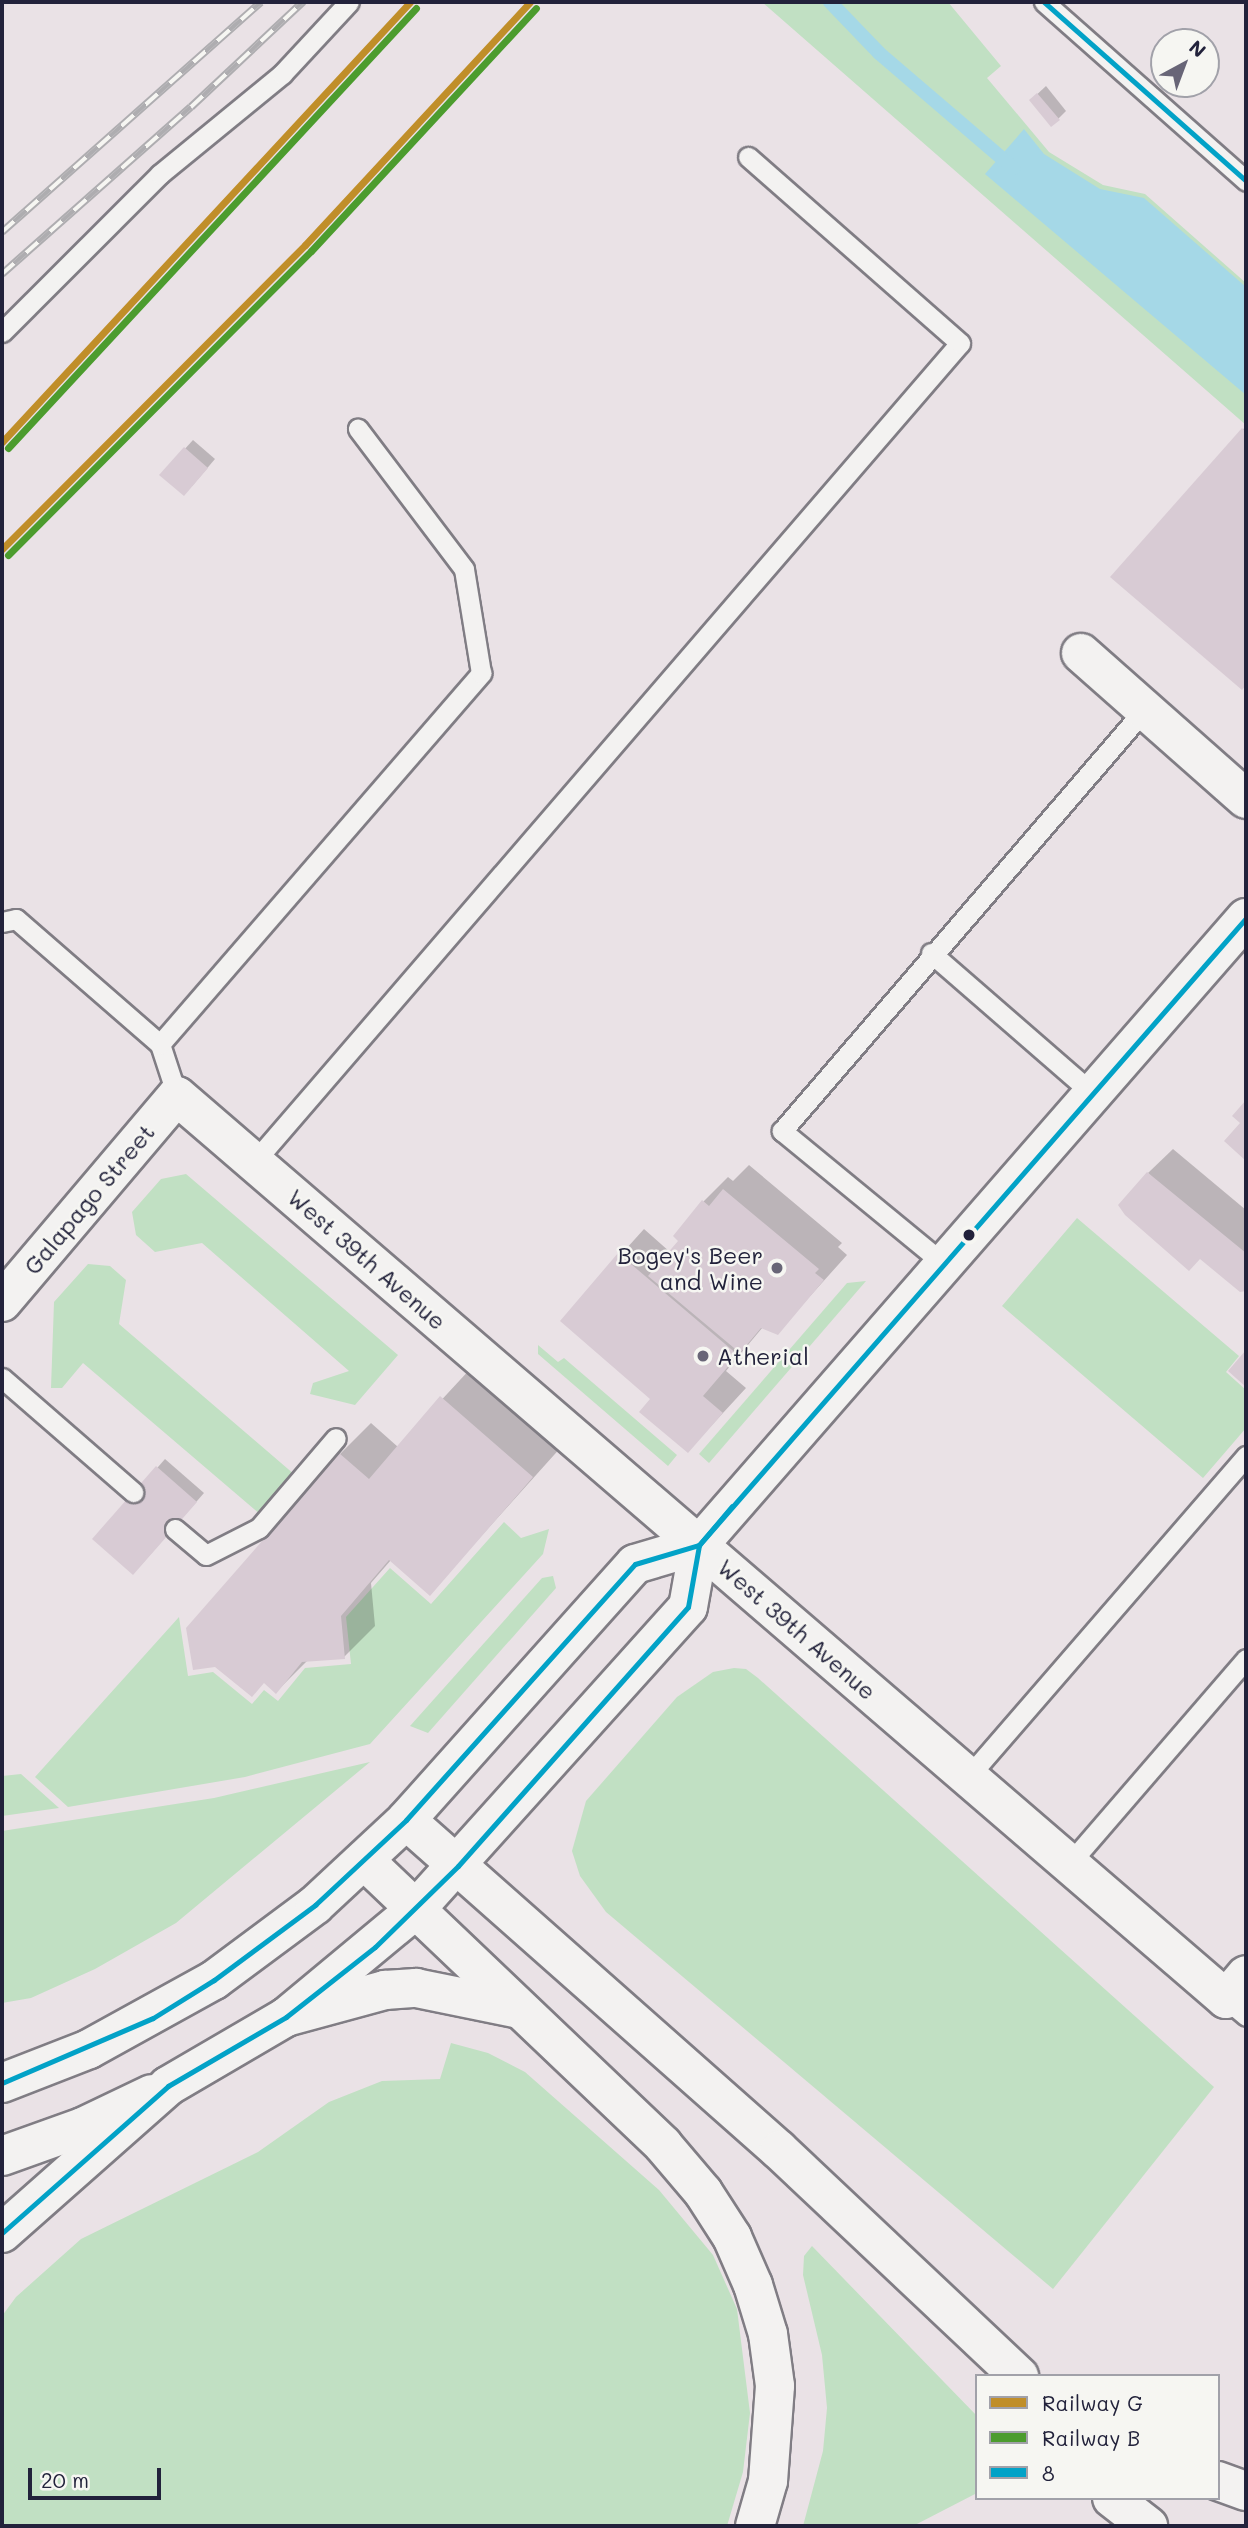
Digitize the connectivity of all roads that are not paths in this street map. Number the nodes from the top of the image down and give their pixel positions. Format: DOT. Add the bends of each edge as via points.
graph roads {
  1 [pos="349,2"];
  2 [pos="1044,2"];
  3 [pos="748,157"];
  4 [pos="1246,181"];
  5 [pos="2,331"];
  6 [pos="358,429"];
  7 [pos="1081,653"];
  8 [pos="1144,709"];
  9 [pos="1246,799"];
  10 [pos="1246,918"];
  11 [pos="2,922"];
  12 [pos="931,953"];
  13 [pos="160,1044"];
  14 [pos="1093,1094"];
  15 [pos="177,1096"];
  16 [pos="254,1162"];
  17 [pos="944,1264"];
  18 [pos="2,1302"];
  19 [pos="2,1378"];
  20 [pos="336,1438"];
  21 [pos="1246,1456"];
  22 [pos="133,1492"];
  23 [pos="175,1529"];
  24 [pos="699,1545"];
  25 [pos="1246,1659"];
  26 [pos="968,1777"];
  27 [pos="406,1821"];
  28 [pos="364,1860"];
  29 [pos="1069,1864"];
  30 [pos="457,1867"];
  31 [pos="416,1909"];
  32 [pos="1239,1997"];
  33 [pos="521,2009"];
  34 [pos="286,2017"];
  35 [pos="5,2081"];
  36 [pos="168,2086"];
  37 [pos="779,2150"];
  38 [pos="2,2156"];
  39 [pos="2,2233"];
  40 [pos="983,2374"];
  41 [pos="1017,2374"];
  42 [pos="1220,2482"];
  43 [pos="1246,2491"];
  44 [pos="1115,2500"];
  45 [pos="755,2526"];
  46 [pos="1148,2526"];
  1 -- 5 [label="lane" via="282,74 160,174"];
  2 -- 4 [label="lane"];
  3 -- 16 [label="lane" via="960,343"];
  6 -- 13 [label="lane" via="464,569 481,674"];
  7 -- 8 [label="main road"];
  8 -- 9 [label="main road"];
  8 -- 12 [label="lane"];
  10 -- 14 [label="main road"];
  11 -- 13 [label="lane" via="16,919"];
  12 -- 14 [label="lane"];
  12 -- 17 [label="lane" via="782,1130"];
  13 -- 15 [label="lane"];
  14 -- 17 [label="main road"];
  15 -- 16 [label="main road, West 39th Avenue"];
  15 -- 18 [label="main road, Galapago Street"];
  16 -- 24 [label="main road, West 39th Avenue"];
  17 -- 24 [label="main road"];
  19 -- 22 [label="lane"];
  20 -- 23 [label="lane" via="259,1528 206,1555"];
  21 -- 26 [label="lane"];
  24 -- 26 [label="main road, West 39th Avenue"];
  24 -- 27 [label="main road" via="635,1564"];
  24 -- 30 [label="main road" via="688,1607"];
  25 -- 29 [label="lane"];
  26 -- 29 [label="main road, West 39th Avenue"];
  27 -- 28 [label="main road"];
  27 -- 30 [label="main road"];
  28 -- 31 [label="main road"];
  28 -- 35 [label="main road" via="316,1905 214,1980 121,2034"];
  29 -- 32 [label="main road, West 39th Avenue"];
  30 -- 31 [label="main road"];
  30 -- 37 [label="main road"];
  31 -- 33 [label="main road"];
  31 -- 34 [label="main road"];
  33 -- 34 [label="main road" via="416,1989 385,1990"];
  33 -- 45 [label="main road" via="623,2105 703,2192 732,2237 768,2334 775,2386 768,2481"];
  34 -- 36 [label="main road"];
  36 -- 38 [label="main road" via="83,2127"];
  36 -- 39 [label="main road"];
  37 -- 40 [label="main road"];
  37 -- 41 [label="main road"];
  42 -- 43 [label="main road"];
  44 -- 46 [label="main road"];
}
